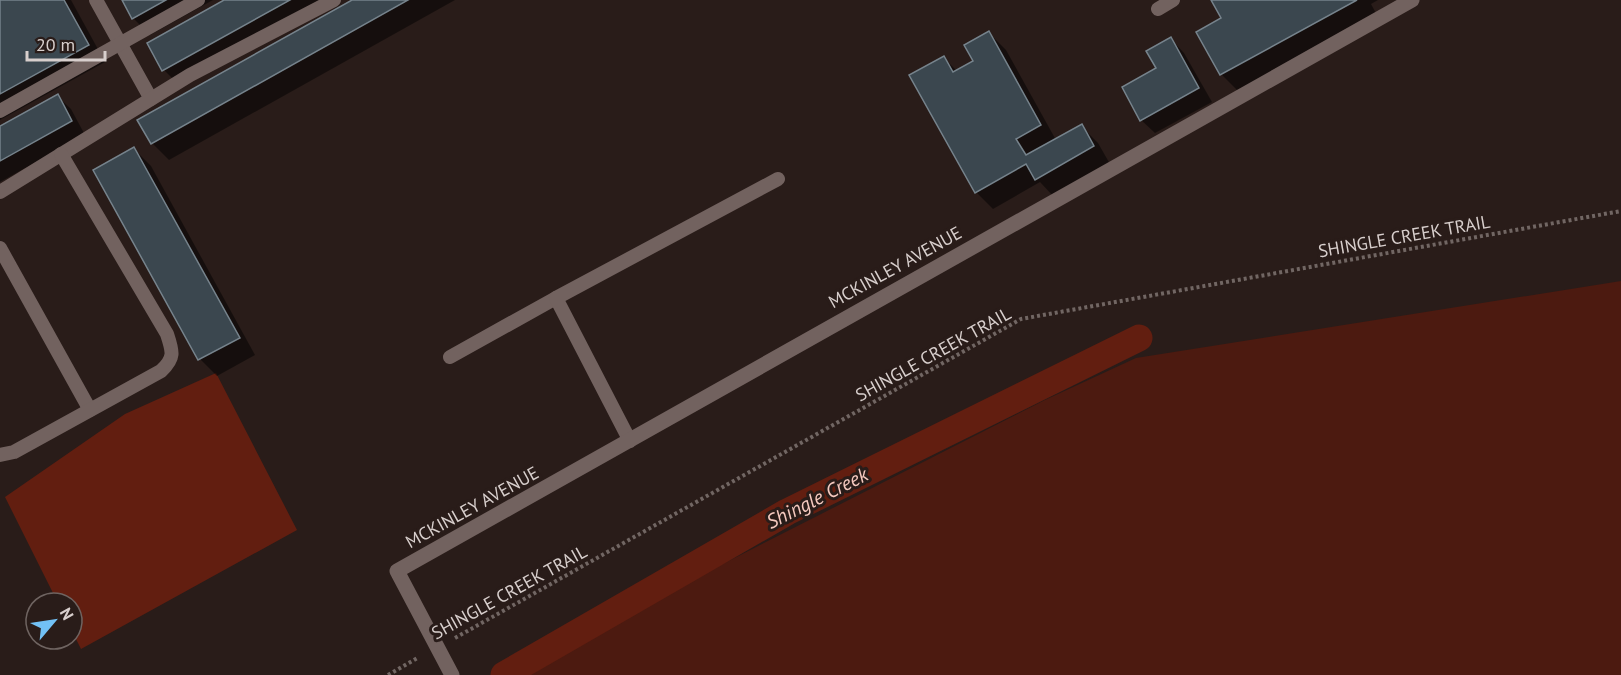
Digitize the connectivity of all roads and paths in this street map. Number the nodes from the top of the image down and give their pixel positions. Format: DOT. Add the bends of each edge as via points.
graph roads {
  1 [pos="96,0"];
  2 [pos="198,0"];
  3 [pos="334,0"];
  4 [pos="1173,0"];
  5 [pos="1412,0"];
  6 [pos="1158,9"];
  7 [pos="120,45"];
  8 [pos="151,99"];
  9 [pos="0,111"];
  10 [pos="61,154"];
  11 [pos="778,179"];
  12 [pos="0,192"];
  13 [pos="1621,211"];
  14 [pos="0,248"];
  15 [pos="556,298"];
  16 [pos="450,357"];
  17 [pos="90,410"];
  18 [pos="630,441"];
  19 [pos="0,455"];
  20 [pos="438,647"];
  21 [pos="388,675"];
  22 [pos="452,675"];
  1 -- 7 [label="lane"];
  2 -- 7 [label="lane"];
  3 -- 8 [label="lane"];
  4 -- 6 [label="lane"];
  5 -- 18 [label="street, MCKINLEY AVENUE"];
  7 -- 8 [label="lane"];
  7 -- 9 [label="lane"];
  8 -- 10 [label="lane"];
  10 -- 12 [label="lane"];
  10 -- 17 [label="lane" via="168,334 173,355 161,371"];
  11 -- 15 [label="lane"];
  13 -- 20 [label="path, SHINGLE CREEK TRAIL" via="1022,319"];
  14 -- 17 [label="lane"];
  15 -- 16 [label="lane"];
  15 -- 18 [label="lane"];
  17 -- 19 [label="lane" via="14,452"];
  18 -- 20 [label="street, MCKINLEY AVENUE" via="397,571"];
  20 -- 21 [label="path, SHINGLE CREEK TRAIL"];
  20 -- 22 [label="street"];
}
